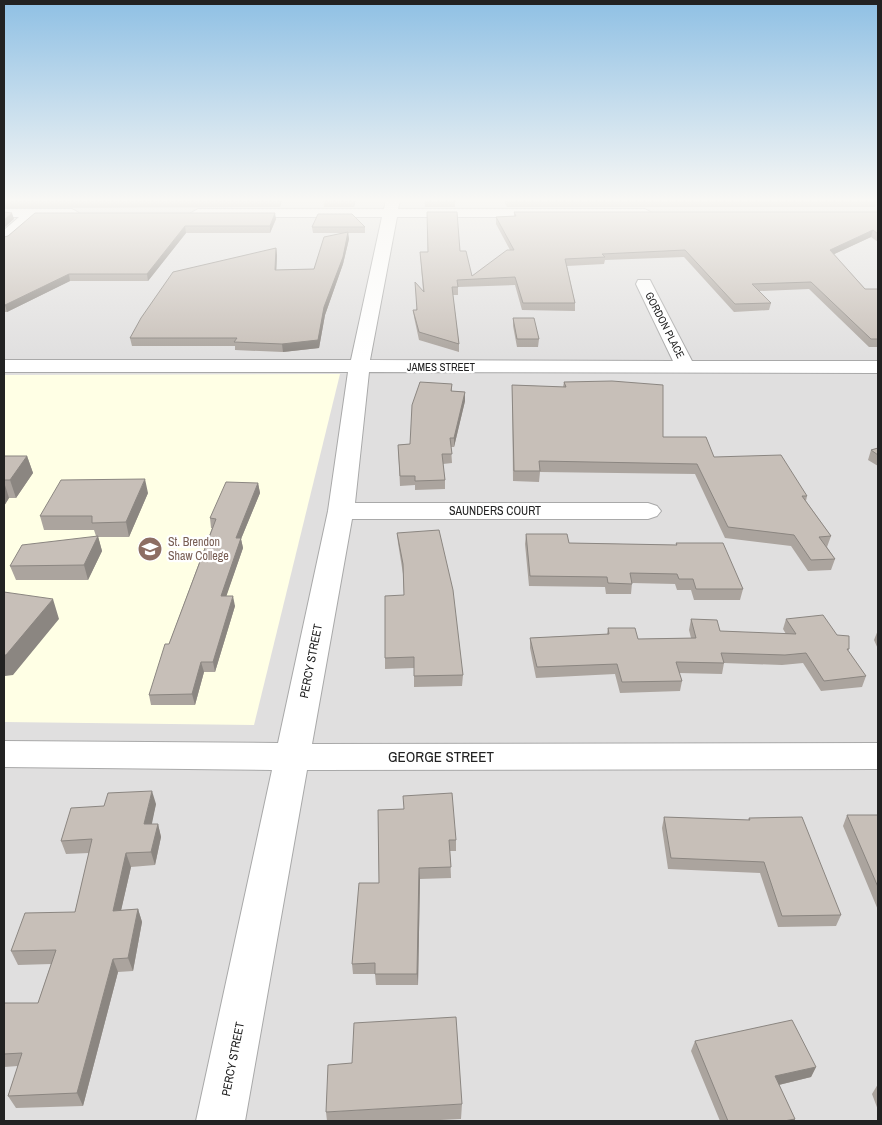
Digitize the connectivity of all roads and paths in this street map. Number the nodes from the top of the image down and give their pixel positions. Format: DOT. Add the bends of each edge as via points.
graph roads {
  1 [pos="383,252"];
  2 [pos="644,284"];
  3 [pos="4,366"];
  4 [pos="686,366"];
  5 [pos="878,367"];
  6 [pos="359,368"];
  7 [pos="341,510"];
  8 [pos="648,511"];
  9 [pos="4,754"];
  10 [pos="878,756"];
  11 [pos="292,757"];
  12 [pos="220,1121"];
  1 -- 6 [label="street, PERCY STREET"];
  2 -- 4 [label="street, GORDON PLACE"];
  3 -- 6 [label="street, JAMES STREET"];
  4 -- 5 [label="street, JAMES STREET"];
  4 -- 6 [label="street, JAMES STREET"];
  6 -- 7 [label="street, PERCY STREET"];
  7 -- 8 [label="street, SAUNDERS COURT"];
  7 -- 11 [label="street, PERCY STREET"];
  9 -- 11 [label="street, GEORGE STREET"];
  10 -- 11 [label="street, GEORGE STREET"];
  11 -- 12 [label="street, PERCY STREET"];
}
